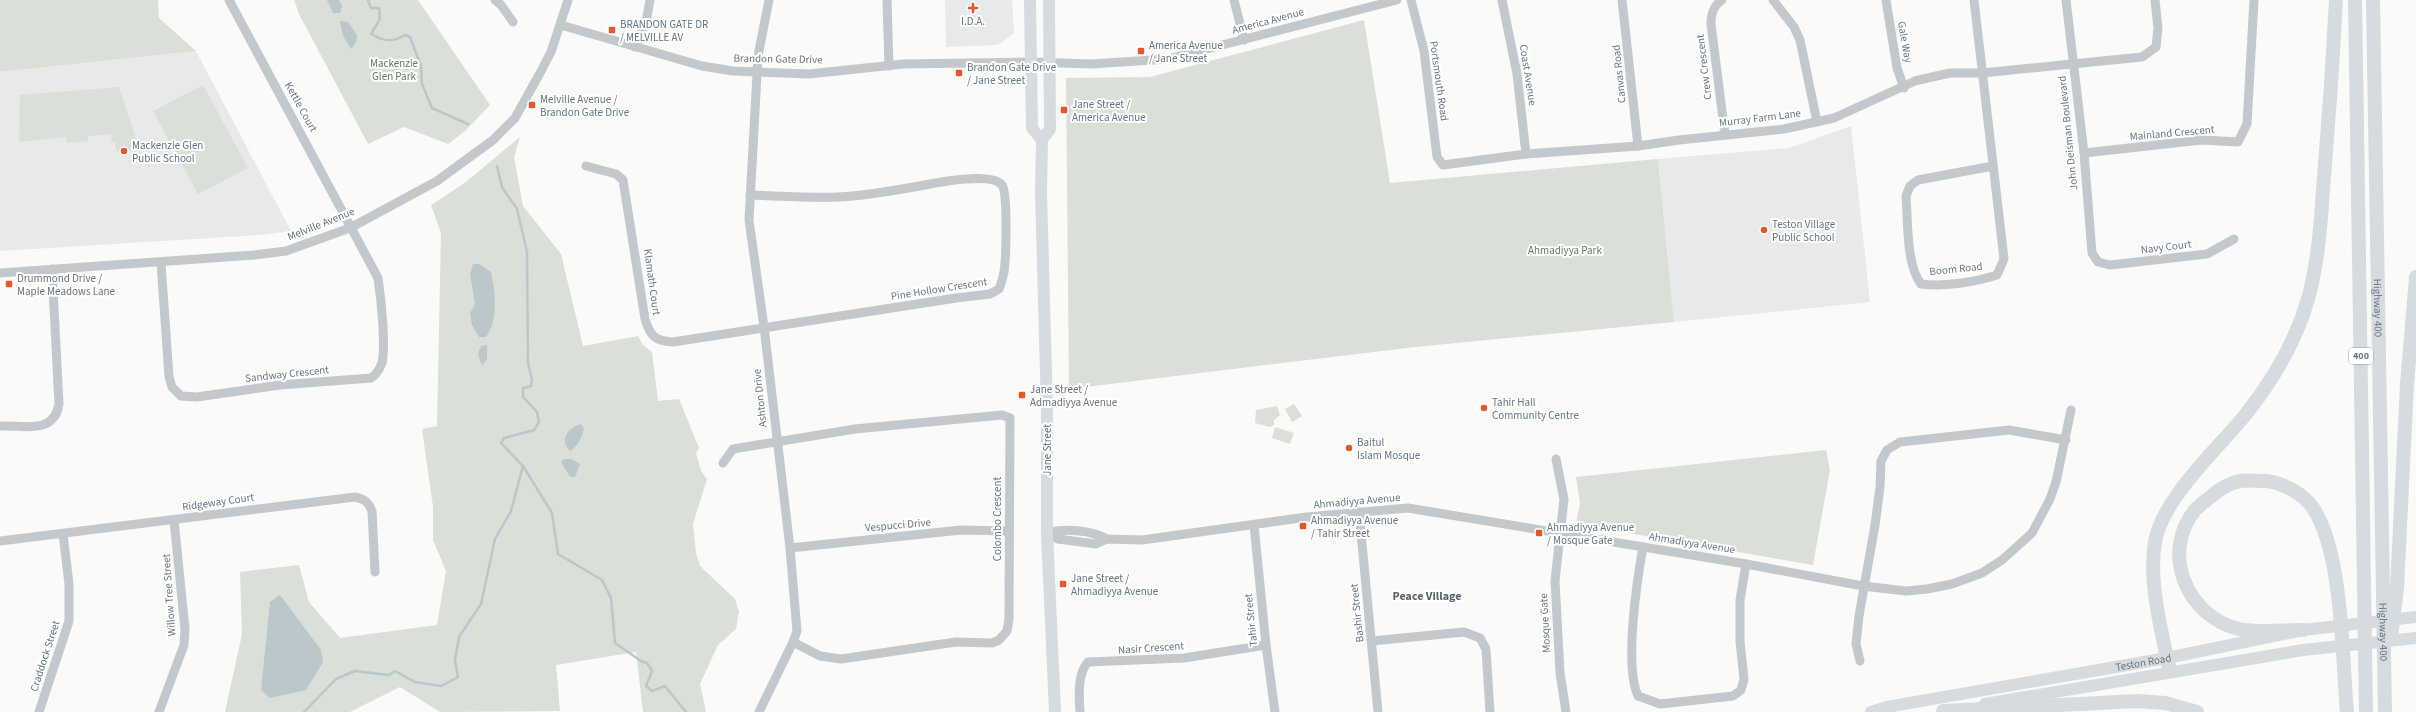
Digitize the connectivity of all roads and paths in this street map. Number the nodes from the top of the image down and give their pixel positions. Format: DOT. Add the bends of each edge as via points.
graph roads {
  1 [pos="229,0"];
  2 [pos="494,0"];
  3 [pos="568,0"];
  4 [pos="650,0"];
  5 [pos="769,0"];
  6 [pos="887,0"];
  7 [pos="1030,0"];
  8 [pos="1049,0"];
  9 [pos="1234,0"];
  10 [pos="1397,0"];
  11 [pos="1411,0"];
  12 [pos="1502,0"];
  13 [pos="1622,0"];
  14 [pos="1722,0"];
  15 [pos="1773,0"];
  16 [pos="1886,0"];
  17 [pos="1974,0"];
  18 [pos="2066,0"];
  19 [pos="2155,0"];
  20 [pos="2254,0"];
  21 [pos="2336,0"];
  22 [pos="2355,0"];
  23 [pos="2373,0"];
  24 [pos="514,22"];
  25 [pos="561,25"];
  26 [pos="1244,40"];
  27 [pos="635,48"];
  28 [pos="1031,62"];
  29 [pos="1049,62"];
  30 [pos="2072,63"];
  31 [pos="888,66"];
  32 [pos="1982,72"];
  33 [pos="758,73"];
  34 [pos="1904,88"];
  35 [pos="1817,122"];
  36 [pos="1724,135"];
  37 [pos="1042,140"];
  38 [pos="1638,146"];
  39 [pos="2084,153"];
  40 [pos="1526,154"];
  41 [pos="1443,165"];
  42 [pos="586,166"];
  43 [pos="1993,166"];
  44 [pos="750,195"];
  45 [pos="350,228"];
  46 [pos="2234,239"];
  47 [pos="2098,262"];
  48 [pos="160,263"];
  49 [pos="52,269"];
  50 [pos="0,273"];
  51 [pos="2416,277"];
  52 [pos="764,327"];
  53 [pos="2071,410"];
  54 [pos="0,426"];
  55 [pos="2066,440"];
  56 [pos="777,442"];
  57 [pos="1556,459"];
  58 [pos="723,463"];
  59 [pos="1359,512"];
  60 [pos="174,520"];
  61 [pos="1254,525"];
  62 [pos="1009,531"];
  63 [pos="1047,533"];
  64 [pos="1561,533"];
  65 [pos="63,534"];
  66 [pos="0,542"];
  67 [pos="1643,547"];
  68 [pos="790,548"];
  69 [pos="1746,564"];
  70 [pos="375,572"];
  71 [pos="1863,586"];
  72 [pos="2416,617"];
  73 [pos="2303,630"];
  74 [pos="2416,638"];
  75 [pos="1372,641"];
  76 [pos="793,642"];
  77 [pos="1266,645"];
  78 [pos="1860,661"];
  79 [pos="2169,665"];
  80 [pos="2384,688"];
  81 [pos="39,712"];
  82 [pos="160,712"];
  83 [pos="759,712"];
  84 [pos="1055,712"];
  85 [pos="1080,712"];
  86 [pos="1275,712"];
  87 [pos="1378,712"];
  88 [pos="1490,712"];
  89 [pos="1566,712"];
  90 [pos="1871,712"];
  91 [pos="1940,712"];
  92 [pos="2198,712"];
  93 [pos="2347,712"];
  94 [pos="2366,712"];
  95 [pos="2385,712"];
  1 -- 45 [label="street, Kettle Court" via="321,168"];
  2 -- 24 [label="street"];
  3 -- 25 [label="street, Melville Avenue"];
  4 -- 27 [label="street" via="646,22"];
  5 -- 33 [label="street, Ashton Drive" via="758,56"];
  6 -- 31 [label="street"];
  7 -- 28 [label="main road"];
  8 -- 29 [label="main road, Jane Street"];
  9 -- 26 [label="street"];
  10 -- 26 [label="street, America Avenue"];
  11 -- 41 [label="street, Portsmouth Road" via="1424,51 1438,157"];
  12 -- 40 [label="street, Coast Avenue" via="1517,74"];
  13 -- 38 [label="street, Canvas Road"];
  14 -- 36 [label="street, Crew Crescent" via="1716,4 1711,15 1711,24"];
  15 -- 35 [label="street" via="1794,27 1800,40"];
  16 -- 34 [label="street, Gale Way" via="1897,68"];
  17 -- 32 [label="street, Boom Road"];
  18 -- 30 [label="street, John Deisman Boulevard"];
  19 -- 30 [label="street" via="2158,28 2156,47 2142,57"];
  20 -- 39 [label="street, Mainland Crescent" via="2247,124 2238,142 2202,140"];
  21 -- 79 [label="highway" via="2318,250 2308,300 2292,340 2274,374 2246,414 2181,490 2160,526 2153,556 2154,572"];
  22 -- 94 [label="highway, Highway 400 / 400"];
  23 -- 80 [label="highway, Highway 400 / 400"];
  25 -- 27 [label="street, Brandon Gate Drive"];
  25 -- 45 [label="street, Melville Avenue" via="550,52 515,118 493,140 437,181"];
  26 -- 29 [label="street, America Avenue" via="1198,53 1137,63"];
  27 -- 33 [label="street, Brandon Gate Drive" via="702,66"];
  28 -- 29 [label="street, Brandon Gate Drive"];
  28 -- 31 [label="street, Brandon Gate Drive"];
  28 -- 37 [label="main road" via="1032,128"];
  29 -- 37 [label="main road, Jane Street" via="1050,128"];
  30 -- 32 [label="street, Murray Farm Lane"];
  30 -- 39 [label="street, John Deisman Boulevard"];
  31 -- 33 [label="street, Brandon Gate Drive" via="809,74"];
  32 -- 34 [label="street, Murray Farm Lane" via="1950,73"];
  32 -- 43 [label="street, Boom Road"];
  33 -- 44 [label="street, Ashton Drive"];
  34 -- 35 [label="street, Murray Farm Lane"];
  35 -- 36 [label="street, Murray Farm Lane"];
  36 -- 38 [label="street, Murray Farm Lane"];
  37 -- 63 [label="main road, Jane Street"];
  38 -- 40 [label="street, Murray Farm Lane"];
  39 -- 47 [label="street, John Deisman Boulevard" via="2092,254"];
  40 -- 41 [label="street, Murray Farm Lane"];
  42 -- 52 [label="street, Klamath Court" via="616,174 623,180 645,319 653,337 673,342"];
  43 -- 43 [label="street, Boom Road" via="1918,180 1910,186 1906,196 1912,260 1915,277 1921,284 1985,279 1997,275 2002,268 2004,259"];
  44 -- 52 [label="street, Ashton Drive" via="750,240"];
  44 -- 52 [label="street, Pine Hollow Crescent" via="810,198 853,196 942,181 978,178 998,182 1006,196 1004,273 999,289 990,294"];
  45 -- 48 [label="street, Melville Avenue" via="286,251"];
  45 -- 48 [label="street, Sandway Crescent" via="378,278 381,294 382,364 376,375 371,378 280,385 197,397 181,396 172,387 169,377"];
  46 -- 47 [label="street, Navy Court" via="2207,254 2110,265"];
  48 -- 49 [label="street, Melville Avenue"];
  49 -- 50 [label="street, Melville Avenue"];
  49 -- 54 [label="street" via="58,413 52,421 40,426"];
  51 -- 80 [label="highway" via="2407,384 2397,588"];
  52 -- 56 [label="street, Ashton Drive"];
  53 -- 55 [label="street, Ahmadiyya Avenue"];
  55 -- 71 [label="street, Ahmadiyya Avenue" via="2056,482 2040,519 2022,544 2002,560 1982,573 1927,589 1906,591"];
  55 -- 71 [label="street" via="2009,430 1900,442 1887,450 1881,461 1875,525"];
  56 -- 58 [label="street" via="733,449"];
  56 -- 62 [label="street, Colombo Crescent" via="855,429 1002,415 1010,418"];
  56 -- 68 [label="street, Ashton Drive"];
  57 -- 64 [label="street, Mosque Gate" via="1564,499"];
  59 -- 61 [label="street, Ahmadiyya Avenue"];
  59 -- 64 [label="street, Ahmadiyya Avenue" via="1389,509 1421,510"];
  59 -- 75 [label="street, Bashir Street"];
  60 -- 65 [label="street, Ridgeway Court"];
  60 -- 70 [label="street, Ridgeway Court" via="355,497 363,499 372,511"];
  60 -- 82 [label="street, Willow Tree Street" via="185,629 184,644"];
  61 -- 63 [label="street, Ahmadiyya Avenue" via="1142,540 1107,539 1096,544 1058,539"];
  61 -- 77 [label="street, Tahir Street"];
  62 -- 68 [label="street, Vespucci Drive" via="961,530"];
  62 -- 76 [label="street, Colombo Crescent" via="1009,619 1007,631 999,640 992,643 956,642 841,658 820,656"];
  63 -- 84 [label="main road, Jane Street"];
  64 -- 67 [label="street, Ahmadiyya Avenue"];
  64 -- 89 [label="street, Mosque Gate" via="1555,581 1560,673"];
  65 -- 66 [label="street, Ridgeway Court"];
  65 -- 81 [label="street, Craddock Street" via="69,584 69,622"];
  67 -- 69 [label="street, Ahmadiyya Avenue"];
  67 -- 69 [label="street" via="1635,592 1635,684 1638,696 1660,704 1733,696 1741,690 1744,679 1740,641 1740,600"];
  68 -- 76 [label="street, Ashton Drive" via="797,631"];
  69 -- 71 [label="street, Ahmadiyya Avenue"];
  71 -- 78 [label="street" via="1856,644"];
  72 -- 73 [label="main road, Teston Road"];
  73 -- 79 [label="main road, Teston Road"];
  73 -- 93 [label="highway" via="2241,629 2224,624 2207,615 2186,588 2180,548 2185,528 2195,510 2218,490 2238,481 2273,482 2303,497 2313,507 2328,538 2334,569"];
  74 -- 79 [label="main road, Teston Road"];
  75 -- 87 [label="street, Bashir Street"];
  75 -- 88 [label="street" via="1464,632 1480,638 1486,649"];
  76 -- 83 [label="street, Ashton Drive"];
  77 -- 85 [label="street, Nasir Crescent" via="1184,658 1088,662 1083,668 1079,697"];
  77 -- 86 [label="street, Tahir Street"];
  79 -- 90 [label="main road, Teston Road" via="1887,707"];
  79 -- 91 [label="main road, Teston Road"];
  80 -- 95 [label="highway, Highway 400 / 400"];
  91 -- 92 [label="highway" via="2137,702 2165,703"];
}
